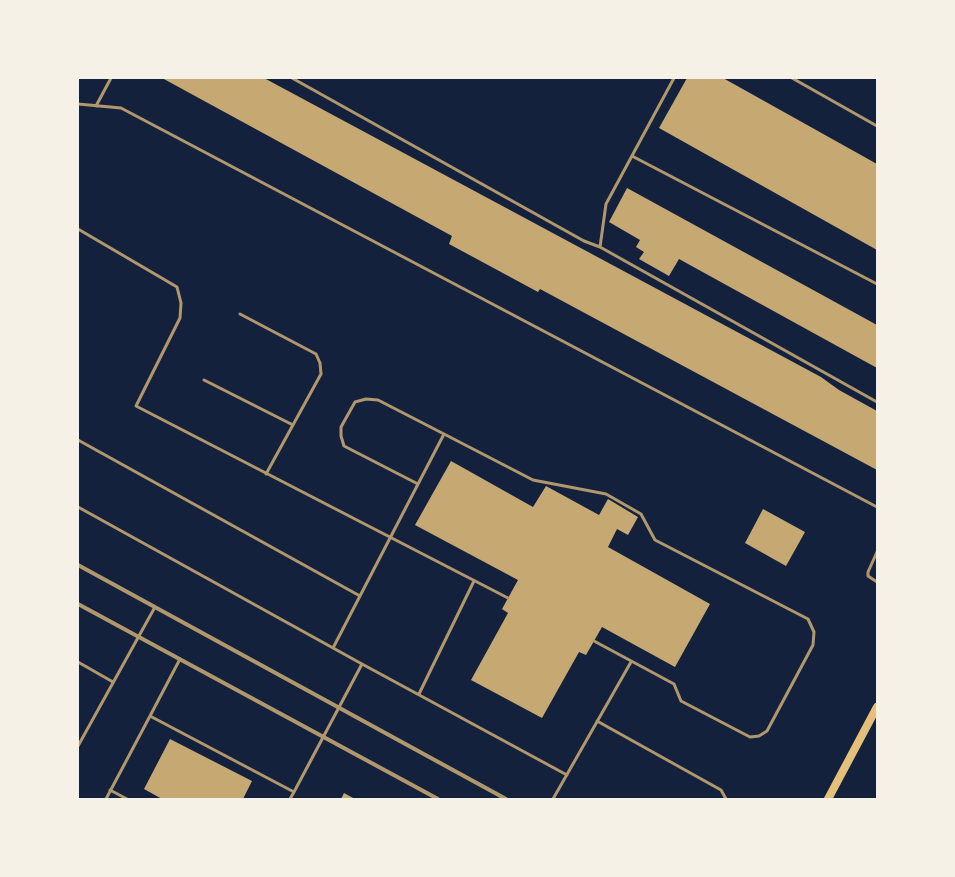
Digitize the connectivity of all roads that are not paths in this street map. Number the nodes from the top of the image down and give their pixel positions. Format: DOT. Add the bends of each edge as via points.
graph roads {
  1 [pos="111,78"];
  2 [pos="292,78"];
  3 [pos="674,78"];
  4 [pos="792,78"];
  5 [pos="78,104"];
  6 [pos="96,106"];
  7 [pos="877,126"];
  8 [pos="632,156"];
  9 [pos="78,229"];
  10 [pos="600,247"];
  11 [pos="877,284"];
  12 [pos="240,314"];
  13 [pos="204,380"];
  14 [pos="877,402"];
  15 [pos="293,425"];
  16 [pos="444,434"];
  17 [pos="78,440"];
  18 [pos="266,474"];
  19 [pos="418,484"];
  20 [pos="78,507"];
  21 [pos="877,508"];
  22 [pos="390,538"];
  23 [pos="877,552"];
  24 [pos="78,565"];
  25 [pos="474,581"];
  26 [pos="877,582"];
  27 [pos="360,596"];
  28 [pos="508,598"];
  29 [pos="78,604"];
  30 [pos="155,607"];
  31 [pos="139,637"];
  32 [pos="594,641"];
  33 [pos="333,648"];
  34 [pos="180,659"];
  35 [pos="78,662"];
  36 [pos="631,662"];
  37 [pos="362,664"];
  38 [pos="113,682"];
  39 [pos="419,694"];
  40 [pos="877,707"];
  41 [pos="340,708"];
  42 [pos="150,716"];
  43 [pos="597,722"];
  44 [pos="324,737"];
  45 [pos="78,746"];
  46 [pos="567,775"];
  47 [pos="110,790"];
  48 [pos="294,792"];
  49 [pos="106,799"];
  50 [pos="127,799"];
  51 [pos="290,799"];
  52 [pos="438,799"];
  53 [pos="506,799"];
  54 [pos="553,799"];
  55 [pos="726,799"];
  56 [pos="828,799"];
  1 -- 6 [label="lane"];
  2 -- 10 [label="lane" via="577,237"];
  3 -- 8 [label="lane"];
  4 -- 7 [label="lane"];
  5 -- 6 [label="lane"];
  6 -- 21 [label="lane" via="122,108"];
  8 -- 10 [label="lane" via="606,204"];
  8 -- 11 [label="lane"];
  9 -- 18 [label="lane" via="177,288 181,303 180,318 136,406"];
  10 -- 14 [label="lane"];
  12 -- 15 [label="lane" via="316,354 321,374"];
  13 -- 15 [label="lane"];
  15 -- 18 [label="lane"];
  16 -- 19 [label="lane"];
  16 -- 19 [label="lane" via="378,400 354,402 341,427 344,446"];
  16 -- 36 [label="lane" via="533,480 606,494 641,514 655,540 808,619 814,632 813,645 768,731 759,736 750,737 682,701 674,684"];
  17 -- 27 [label="lane"];
  18 -- 22 [label="lane"];
  19 -- 22 [label="lane"];
  20 -- 33 [label="lane"];
  22 -- 25 [label="lane"];
  22 -- 27 [label="lane"];
  23 -- 26 [label="lane" via="868,576"];
  24 -- 30 [label="street"];
  25 -- 28 [label="lane"];
  25 -- 39 [label="lane"];
  27 -- 33 [label="lane"];
  29 -- 31 [label="street"];
  30 -- 31 [label="lane"];
  30 -- 41 [label="street"];
  31 -- 34 [label="street"];
  31 -- 38 [label="lane"];
  32 -- 36 [label="lane"];
  33 -- 37 [label="lane"];
  34 -- 42 [label="lane"];
  34 -- 44 [label="street"];
  35 -- 38 [label="lane"];
  36 -- 43 [label="lane"];
  37 -- 39 [label="lane"];
  37 -- 41 [label="lane"];
  38 -- 45 [label="lane"];
  39 -- 46 [label="lane"];
  40 -- 56 [label="main road"];
  41 -- 44 [label="lane"];
  41 -- 53 [label="street"];
  42 -- 47 [label="lane"];
  42 -- 48 [label="lane"];
  43 -- 46 [label="lane"];
  43 -- 55 [label="lane" via="721,790"];
  44 -- 48 [label="lane"];
  44 -- 52 [label="street"];
  46 -- 54 [label="lane"];
  47 -- 49 [label="lane"];
  47 -- 50 [label="lane"];
  48 -- 51 [label="lane"];
}
